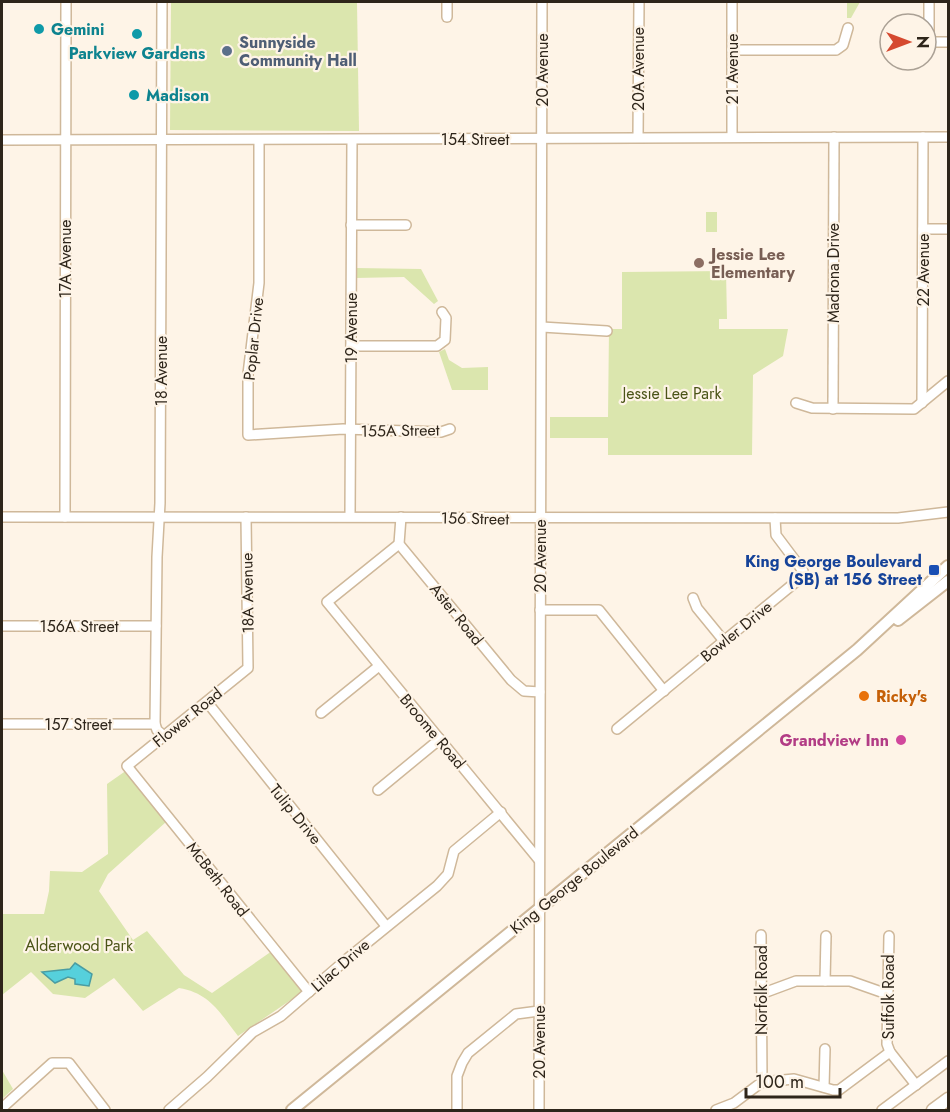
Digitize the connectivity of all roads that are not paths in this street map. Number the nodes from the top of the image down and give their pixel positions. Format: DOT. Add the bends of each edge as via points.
graph roads {
  1 [pos="66,2"];
  2 [pos="162,2"];
  3 [pos="447,2"];
  4 [pos="542,2"];
  5 [pos="639,2"];
  6 [pos="732,2"];
  7 [pos="929,2"];
  8 [pos="447,17"];
  9 [pos="848,28"];
  10 [pos="948,42"];
  11 [pos="732,50"];
  12 [pos="638,137"];
  13 [pos="732,137"];
  14 [pos="834,137"];
  15 [pos="923,137"];
  16 [pos="948,137"];
  17 [pos="542,139"];
  18 [pos="2,140"];
  19 [pos="66,140"];
  20 [pos="161,140"];
  21 [pos="259,140"];
  22 [pos="352,140"];
  23 [pos="351,225"];
  24 [pos="406,225"];
  25 [pos="923,229"];
  26 [pos="948,229"];
  27 [pos="442,312"];
  28 [pos="542,327"];
  29 [pos="608,331"];
  30 [pos="351,346"];
  31 [pos="948,381"];
  32 [pos="796,403"];
  33 [pos="922,403"];
  34 [pos="832,409"];
  35 [pos="450,429"];
  36 [pos="351,430"];
  37 [pos="948,513"];
  38 [pos="350,516"];
  39 [pos="2,517"];
  40 [pos="65,517"];
  41 [pos="160,517"];
  42 [pos="246,517"];
  43 [pos="401,517"];
  44 [pos="541,518"];
  45 [pos="776,518"];
  46 [pos="399,544"];
  47 [pos="948,566"];
  48 [pos="948,581"];
  49 [pos="693,598"];
  50 [pos="540,610"];
  51 [pos="2,626"];
  52 [pos="156,626"];
  53 [pos="724,641"];
  54 [pos="856,650"];
  55 [pos="379,666"];
  56 [pos="248,668"];
  57 [pos="663,691"];
  58 [pos="540,692"];
  59 [pos="207,702"];
  60 [pos="321,713"];
  61 [pos="2,724"];
  62 [pos="155,724"];
  63 [pos="617,729"];
  64 [pos="164,736"];
  65 [pos="440,739"];
  66 [pos="127,766"];
  67 [pos="378,790"];
  68 [pos="501,812"];
  69 [pos="539,860"];
  70 [pos="539,908"];
  71 [pos="386,926"];
  72 [pos="761,935"];
  73 [pos="826,936"];
  74 [pos="889,936"];
  75 [pos="825,981"];
  76 [pos="309,992"];
  77 [pos="761,994"];
  78 [pos="887,994"];
  79 [pos="539,1011"];
  80 [pos="825,1049"];
  81 [pos="890,1052"];
  82 [pos="948,1061"];
  83 [pos="762,1082"];
  84 [pos="916,1085"];
  85 [pos="824,1087"];
  86 [pos="948,1099"];
  87 [pos="2,1108"];
  88 [pos="105,1110"];
  89 [pos="169,1110"];
  90 [pos="292,1110"];
  91 [pos="457,1110"];
  92 [pos="539,1110"];
  93 [pos="716,1110"];
  94 [pos="882,1110"];
  95 [pos="933,1110"];
  1 -- 19 [label="street, 17A Avenue"];
  2 -- 20 [label="street, 18 Avenue"];
  3 -- 8 [label="street"];
  4 -- 17 [label="street, 20 Avenue"];
  5 -- 12 [label="street, 20A Avenue"];
  6 -- 11 [label="street, 21 Avenue"];
  7 -- 10 [label="street" via="929,42"];
  9 -- 11 [label="street" via="843,45 836,50"];
  11 -- 13 [label="street, 21 Avenue"];
  12 -- 13 [label="street, 154 Street"];
  12 -- 17 [label="street, 154 Street"];
  13 -- 14 [label="street, 154 Street"];
  14 -- 15 [label="street, 154 Street"];
  14 -- 34 [label="street, Madrona Drive"];
  15 -- 16 [label="street, 154 Street"];
  15 -- 25 [label="street, 22 Avenue"];
  17 -- 22 [label="street, 154 Street"];
  17 -- 28 [label="street, 20 Avenue"];
  18 -- 19 [label="street, 154 Street"];
  19 -- 20 [label="street, 154 Street"];
  19 -- 40 [label="street, 17A Avenue"];
  20 -- 21 [label="street, 154 Street"];
  20 -- 41 [label="street, 18 Avenue"];
  21 -- 22 [label="street, 154 Street"];
  21 -- 36 [label="street, Poplar Drive" via="259,283 248,374 248,435"];
  22 -- 23 [label="street, 19 Avenue"];
  23 -- 24 [label="street"];
  23 -- 30 [label="street, 19 Avenue"];
  25 -- 26 [label="street"];
  25 -- 33 [label="street, 22 Avenue"];
  27 -- 30 [label="street" via="446,318 446,340 437,346"];
  28 -- 29 [label="street"];
  28 -- 44 [label="street, 20 Avenue"];
  30 -- 36 [label="street, 19 Avenue"];
  31 -- 33 [label="street"];
  32 -- 34 [label="street"];
  33 -- 34 [label="street" via="914,409"];
  35 -- 36 [label="street, 155A Street"];
  36 -- 38 [label="street, 19 Avenue"];
  37 -- 45 [label="street, 156 Street" via="898,518"];
  38 -- 42 [label="street, 156 Street"];
  38 -- 43 [label="street, 156 Street"];
  39 -- 40 [label="street, 156 Street"];
  40 -- 41 [label="street, 156 Street"];
  41 -- 42 [label="street, 156 Street"];
  41 -- 52 [label="street, 18 Avenue"];
  42 -- 56 [label="street, 18A Avenue"];
  43 -- 44 [label="street, 156 Street"];
  43 -- 46 [label="street"];
  44 -- 45 [label="street, 156 Street"];
  44 -- 50 [label="street, 20 Avenue"];
  45 -- 53 [label="street, Bowler Drive" via="776,536 803,576"];
  46 -- 55 [label="street, Broome Road" via="327,602"];
  46 -- 58 [label="street, Aster Road" via="511,680 524,691"];
  47 -- 54 [label="main road, King George Boulevard"];
  48 -- 54 [label="main road, King George Boulevard"];
  49 -- 53 [label="street"];
  50 -- 57 [label="street" via="599,610"];
  50 -- 58 [label="street, 20 Avenue"];
  51 -- 52 [label="street, 156A Street"];
  52 -- 62 [label="street, 18 Avenue"];
  53 -- 57 [label="street, Bowler Drive"];
  54 -- 70 [label="main road, King George Boulevard"];
  55 -- 60 [label="street"];
  55 -- 65 [label="street, Broome Road"];
  56 -- 59 [label="street, Flower Road"];
  57 -- 63 [label="street, Bowler Drive"];
  58 -- 69 [label="street, 20 Avenue"];
  59 -- 64 [label="street, Flower Road"];
  59 -- 71 [label="street, Tulip Drive"];
  61 -- 62 [label="street, 157 Street"];
  62 -- 64 [label="street"];
  64 -- 66 [label="street, Flower Road"];
  65 -- 67 [label="street"];
  65 -- 68 [label="street, Broome Road"];
  66 -- 76 [label="street, McBeth Road"];
  68 -- 69 [label="street, Broome Road"];
  68 -- 71 [label="street, Lilac Drive" via="454,851 448,874 437,886"];
  69 -- 70 [label="street, 20 Avenue"];
  70 -- 79 [label="street, 20 Avenue"];
  70 -- 90 [label="main road, King George Boulevard"];
  71 -- 76 [label="street, Lilac Drive"];
  72 -- 77 [label="street, Norfolk Road"];
  73 -- 75 [label="street"];
  74 -- 78 [label="street, Suffolk Road"];
  75 -- 77 [label="street" via="796,981"];
  75 -- 78 [label="street" via="850,981"];
  76 -- 89 [label="street, Lilac Drive" via="281,1016 253,1032"];
  77 -- 83 [label="street, Norfolk Road"];
  78 -- 81 [label="street, Suffolk Road"];
  79 -- 91 [label="street" via="516,1014 468,1053 457,1076"];
  79 -- 92 [label="street, 20 Avenue"];
  80 -- 85 [label="street"];
  81 -- 84 [label="street, Suffolk Road"];
  81 -- 85 [label="street" via="839,1090"];
  82 -- 84 [label="street"];
  83 -- 85 [label="street" via="794,1079"];
  83 -- 93 [label="street"];
  84 -- 94 [label="street"];
  86 -- 95 [label="highway"];
  87 -- 88 [label="street" via="52,1063 69,1063"];
}
